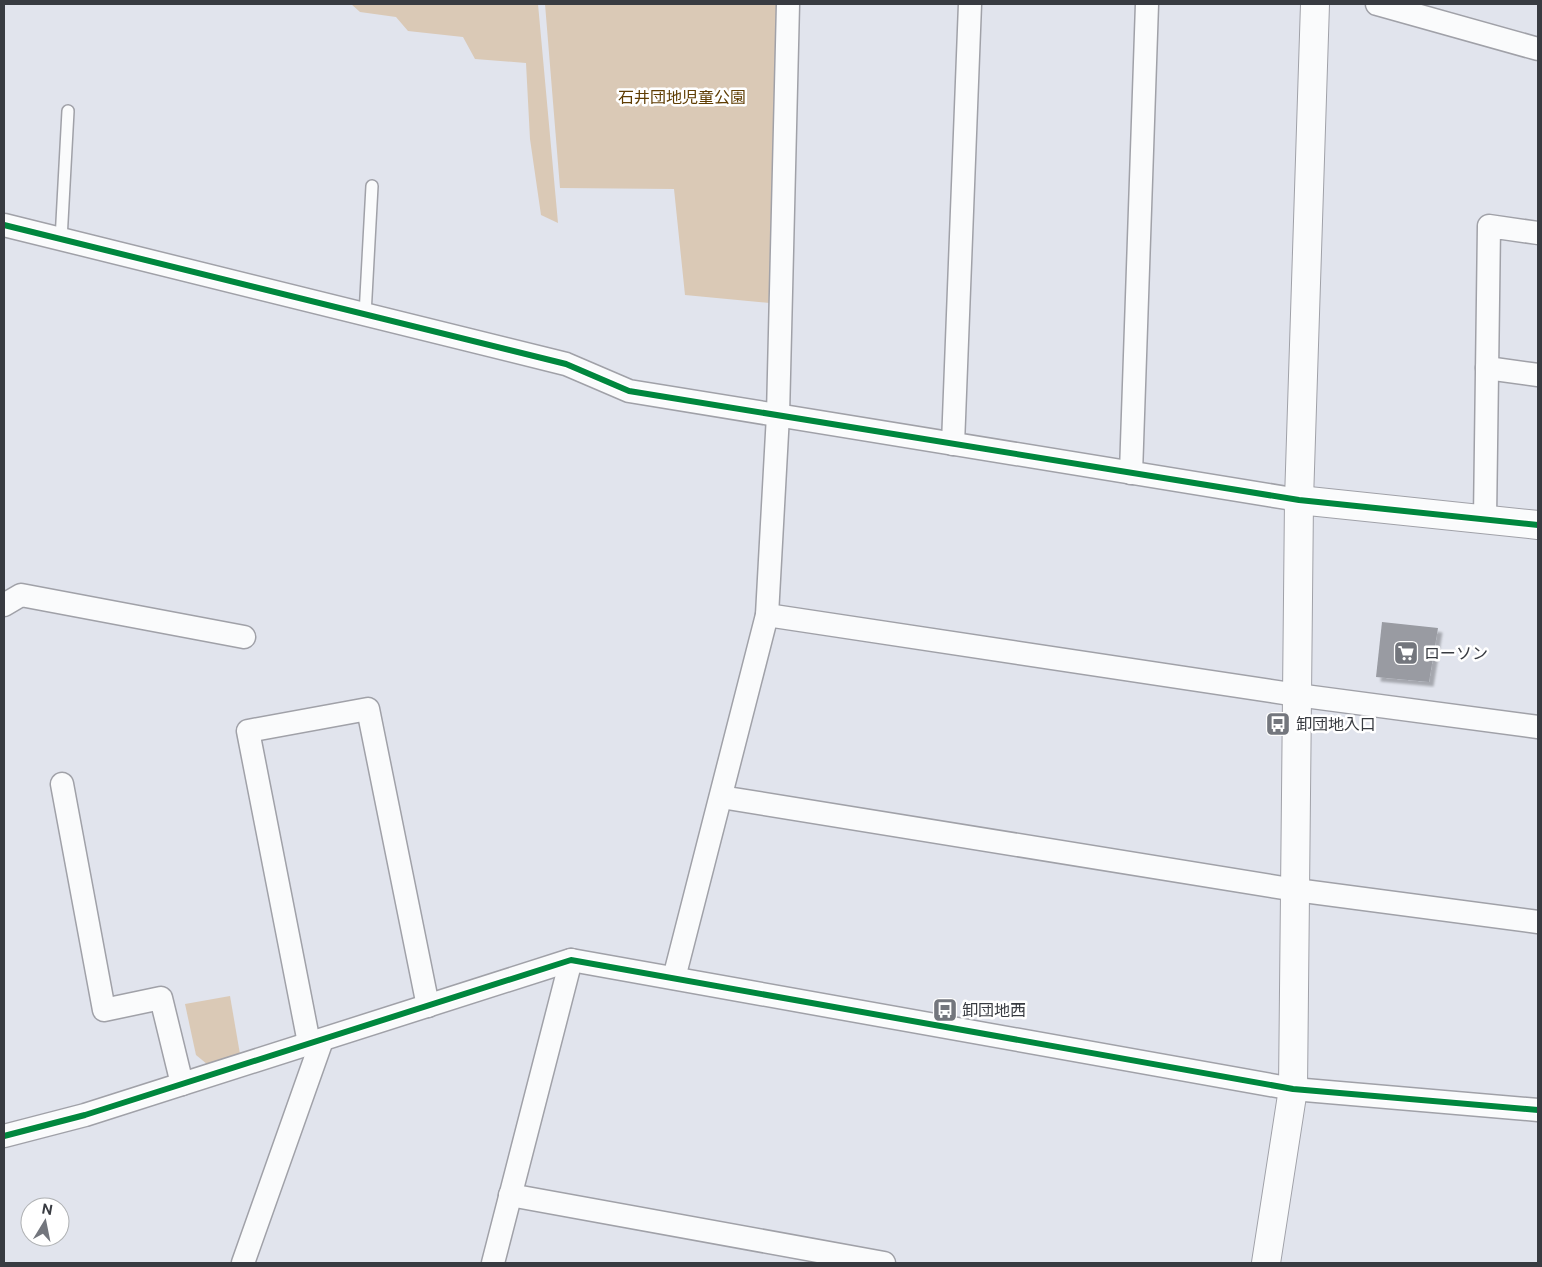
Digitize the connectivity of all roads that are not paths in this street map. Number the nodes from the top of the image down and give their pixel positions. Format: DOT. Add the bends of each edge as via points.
graph roads {
  1 [pos="788,4"];
  2 [pos="970,4"];
  3 [pos="1147,4"];
  4 [pos="1315,4"];
  5 [pos="1378,4"];
  6 [pos="1538,49"];
  7 [pos="68,111"];
  8 [pos="372,186"];
  9 [pos="4,225"];
  10 [pos="1538,233"];
  11 [pos="61,240"];
  12 [pos="365,314"];
  13 [pos="1487,368"];
  14 [pos="1538,375"];
  15 [pos="778,415"];
  16 [pos="953,444"];
  17 [pos="1130,473"];
  18 [pos="1299,500"];
  19 [pos="1485,519"];
  20 [pos="1538,525"];
  21 [pos="4,605"];
  22 [pos="767,615"];
  23 [pos="244,637"];
  24 [pos="1297,695"];
  25 [pos="1538,727"];
  26 [pos="62,784"];
  27 [pos="721,797"];
  28 [pos="1296,890"];
  29 [pos="1538,922"];
  30 [pos="571,960"];
  31 [pos="674,978"];
  32 [pos="428,1006"];
  33 [pos="315,1042"];
  34 [pos="182,1084"];
  35 [pos="1293,1089"];
  36 [pos="1538,1110"];
  37 [pos="4,1136"];
  38 [pos="510,1196"];
  39 [pos="243,1263"];
  40 [pos="493,1263"];
  41 [pos="884,1263"];
  42 [pos="1266,1263"];
  1 -- 15 [label="street"];
  2 -- 16 [label="street"];
  3 -- 17 [label="street"];
  4 -- 18 [label="street"];
  5 -- 6 [label="street"];
  7 -- 11 [label="lane"];
  8 -- 12 [label="lane"];
  9 -- 11 [label="street"];
  10 -- 13 [label="street" via="1489,226"];
  11 -- 12 [label="street"];
  12 -- 15 [label="street" via="566,364 628,391"];
  13 -- 14 [label="street"];
  13 -- 19 [label="street"];
  15 -- 16 [label="street"];
  15 -- 22 [label="street"];
  16 -- 17 [label="street"];
  17 -- 18 [label="street"];
  18 -- 19 [label="street"];
  18 -- 24 [label="street"];
  19 -- 20 [label="street"];
  21 -- 23 [label="street" via="21,595"];
  22 -- 24 [label="street"];
  22 -- 27 [label="street"];
  24 -- 25 [label="street"];
  24 -- 28 [label="street"];
  26 -- 34 [label="street" via="104,1010 161,998"];
  27 -- 28 [label="street"];
  27 -- 31 [label="street"];
  28 -- 29 [label="street"];
  28 -- 35 [label="street"];
  30 -- 31 [label="street"];
  30 -- 32 [label="street"];
  30 -- 38 [label="street"];
  31 -- 35 [label="street"];
  32 -- 33 [label="street"];
  32 -- 33 [label="street" via="368,709 248,731"];
  33 -- 34 [label="street"];
  33 -- 39 [label="street"];
  34 -- 37 [label="street" via="85,1115"];
  35 -- 36 [label="street"];
  35 -- 42 [label="street"];
  38 -- 40 [label="street"];
  38 -- 41 [label="street"];
}
